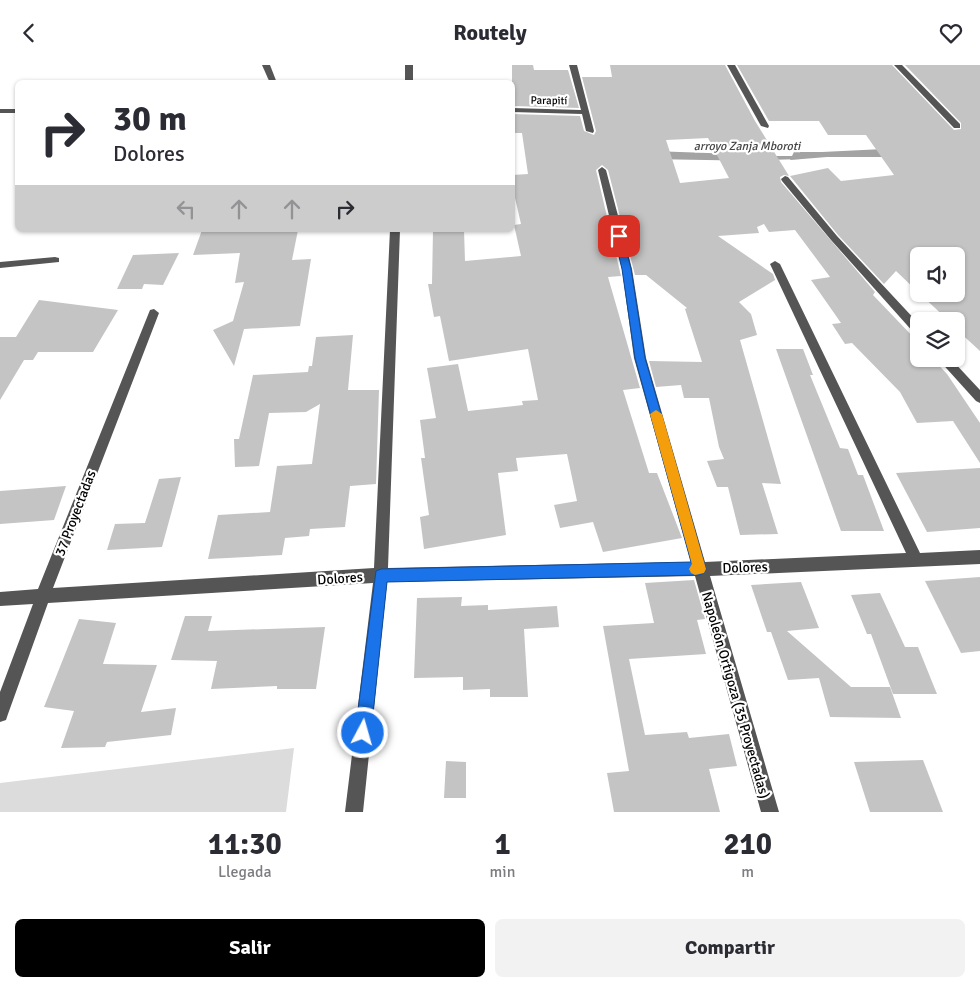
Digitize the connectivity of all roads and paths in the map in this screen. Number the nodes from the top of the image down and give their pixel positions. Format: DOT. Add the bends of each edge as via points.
graph roads {
  1 [pos="266,65"];
  2 [pos="409,65"];
  3 [pos="573,65"];
  4 [pos="731,65"];
  5 [pos="898,65"];
  6 [pos="273,80"];
  7 [pos="408,80"];
  8 [pos="515,110"];
  9 [pos="0,111"];
  10 [pos="15,111"];
  11 [pos="585,112"];
  12 [pos="765,125"];
  13 [pos="957,126"];
  14 [pos="590,131"];
  15 [pos="602,170"];
  16 [pos="784,179"];
  17 [pos="395,232"];
  18 [pos="55,260"];
  19 [pos="775,264"];
  20 [pos="0,265"];
  21 [pos="154,313"];
  22 [pos="910,321"];
  23 [pos="951,367"];
  24 [pos="980,398"];
  25 [pos="980,557"];
  26 [pos="918,561"];
  27 [pos="699,569"];
  28 [pos="381,575"];
  29 [pos="43,596"];
  30 [pos="0,599"];
  31 [pos="0,714"];
  32 [pos="354,812"];
  33 [pos="770,812"];
  1 -- 6 [label="street"];
  2 -- 7 [label="street"];
  3 -- 11 [label="street"];
  4 -- 12 [label="street"];
  5 -- 13 [label="street"];
  8 -- 11 [label="street, Parapití"];
  9 -- 10 [label="street"];
  11 -- 14 [label="street"];
  15 -- 27 [label="street, Napoleón Ortigoza (35 Proyectadas)" via="627,269 640,358"];
  16 -- 22 [label="street"];
  17 -- 28 [label="street"];
  18 -- 20 [label="street"];
  19 -- 26 [label="street"];
  21 -- 29 [label="street, 37 Proyectadas"];
  23 -- 24 [label="street"];
  25 -- 26 [label="street, Dolores"];
  26 -- 27 [label="street, Dolores"];
  27 -- 28 [label="street, Dolores"];
  27 -- 33 [label="street, Napoleón Ortigoza (35 Proyectadas)"];
  28 -- 29 [label="street, Dolores"];
  28 -- 32 [label="street"];
  29 -- 30 [label="street, Dolores"];
  29 -- 31 [label="street, 37 Proyectadas"];
}
